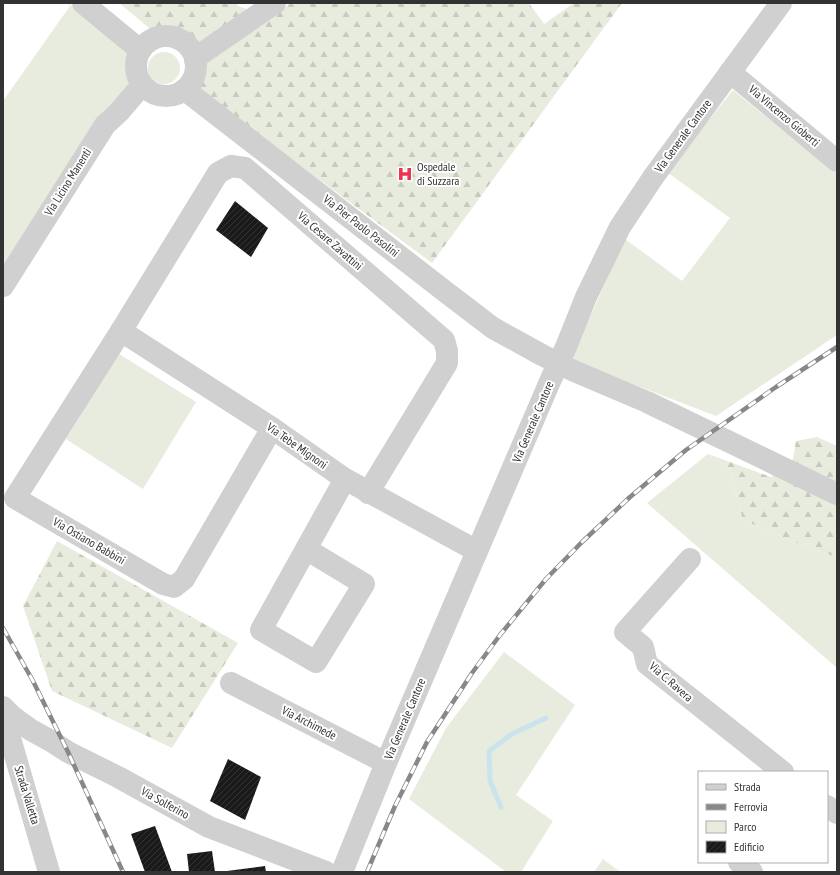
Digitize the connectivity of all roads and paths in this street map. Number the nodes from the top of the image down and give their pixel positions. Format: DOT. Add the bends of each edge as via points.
graph roads {
  1 [pos="83,3"];
  2 [pos="275,3"];
  3 [pos="780,3"];
  4 [pos="140,50"];
  5 [pos="195,60"];
  6 [pos="730,72"];
  7 [pos="142,85"];
  8 [pos="185,90"];
  9 [pos="837,161"];
  10 [pos="3,286"];
  11 [pos="121,331"];
  12 [pos="272,428"];
  13 [pos="345,479"];
  14 [pos="368,493"];
  15 [pos="837,494"];
  16 [pos="9,495"];
  17 [pos="306,549"];
  18 [pos="477,551"];
  19 [pos="690,559"];
  20 [pos="232,683"];
  21 [pos="8,712"];
  22 [pos="386,763"];
  23 [pos="782,771"];
  24 [pos="828,807"];
  25 [pos="837,813"];
  26 [pos="740,863"];
  27 [pos="48,871"];
  28 [pos="326,872"];
  29 [pos="342,872"];
  30 [pos="752,872"];
  1 -- 4 [label="street"];
  2 -- 5 [label="street"];
  3 -- 6 [label="street, Via Generale Cantore"];
  4 -- 5 [label="street" via="147,42 166,36 185,43"];
  4 -- 7 [label="street" via="135,68"];
  5 -- 8 [label="street" via="194,77"];
  6 -- 9 [label="street, Via Vincenzo Gioberti"];
  6 -- 18 [label="street, Via Generale Cantore" via="620,227 586,296"];
  7 -- 8 [label="street" via="158,96 176,95"];
  7 -- 10 [label="street, Via Licino Manenti" via="105,125"];
  8 -- 15 [label="street, Via Pier Paolo Pasolini" via="493,328 574,371 646,402"];
  11 -- 12 [label="street, Via Tebe Mignoni"];
  11 -- 14 [label="street, Via Cesare Zavattini" via="218,173 231,166 245,168 444,340 447,363"];
  11 -- 16 [label="street, Via Ostiano Babbini"];
  12 -- 13 [label="street, Via Tebe Mignoni"];
  12 -- 16 [label="street, Via Ostiano Babbini" via="184,579 174,587 163,584"];
  13 -- 14 [label="street, Via Tebe Mignoni"];
  13 -- 17 [label="street"];
  14 -- 18 [label="street, Via Tebe Mignoni"];
  17 -- 17 [label="street" via="261,630 316,662 364,584"];
  18 -- 22 [label="street, Via Generale Cantore"];
  19 -- 23 [label="street, Via C. Ravera" via="625,632 643,647 648,664"];
  20 -- 22 [label="street, Via Archimede"];
  21 -- 27 [label="street, Strada Valletta" via="10,738"];
  21 -- 28 [label="street, Via Solferino" via="68,752 209,827"];
  22 -- 29 [label="street, Via Generale Cantore"];
  24 -- 25 [label="street"];
  26 -- 30 [label="street"];
}
